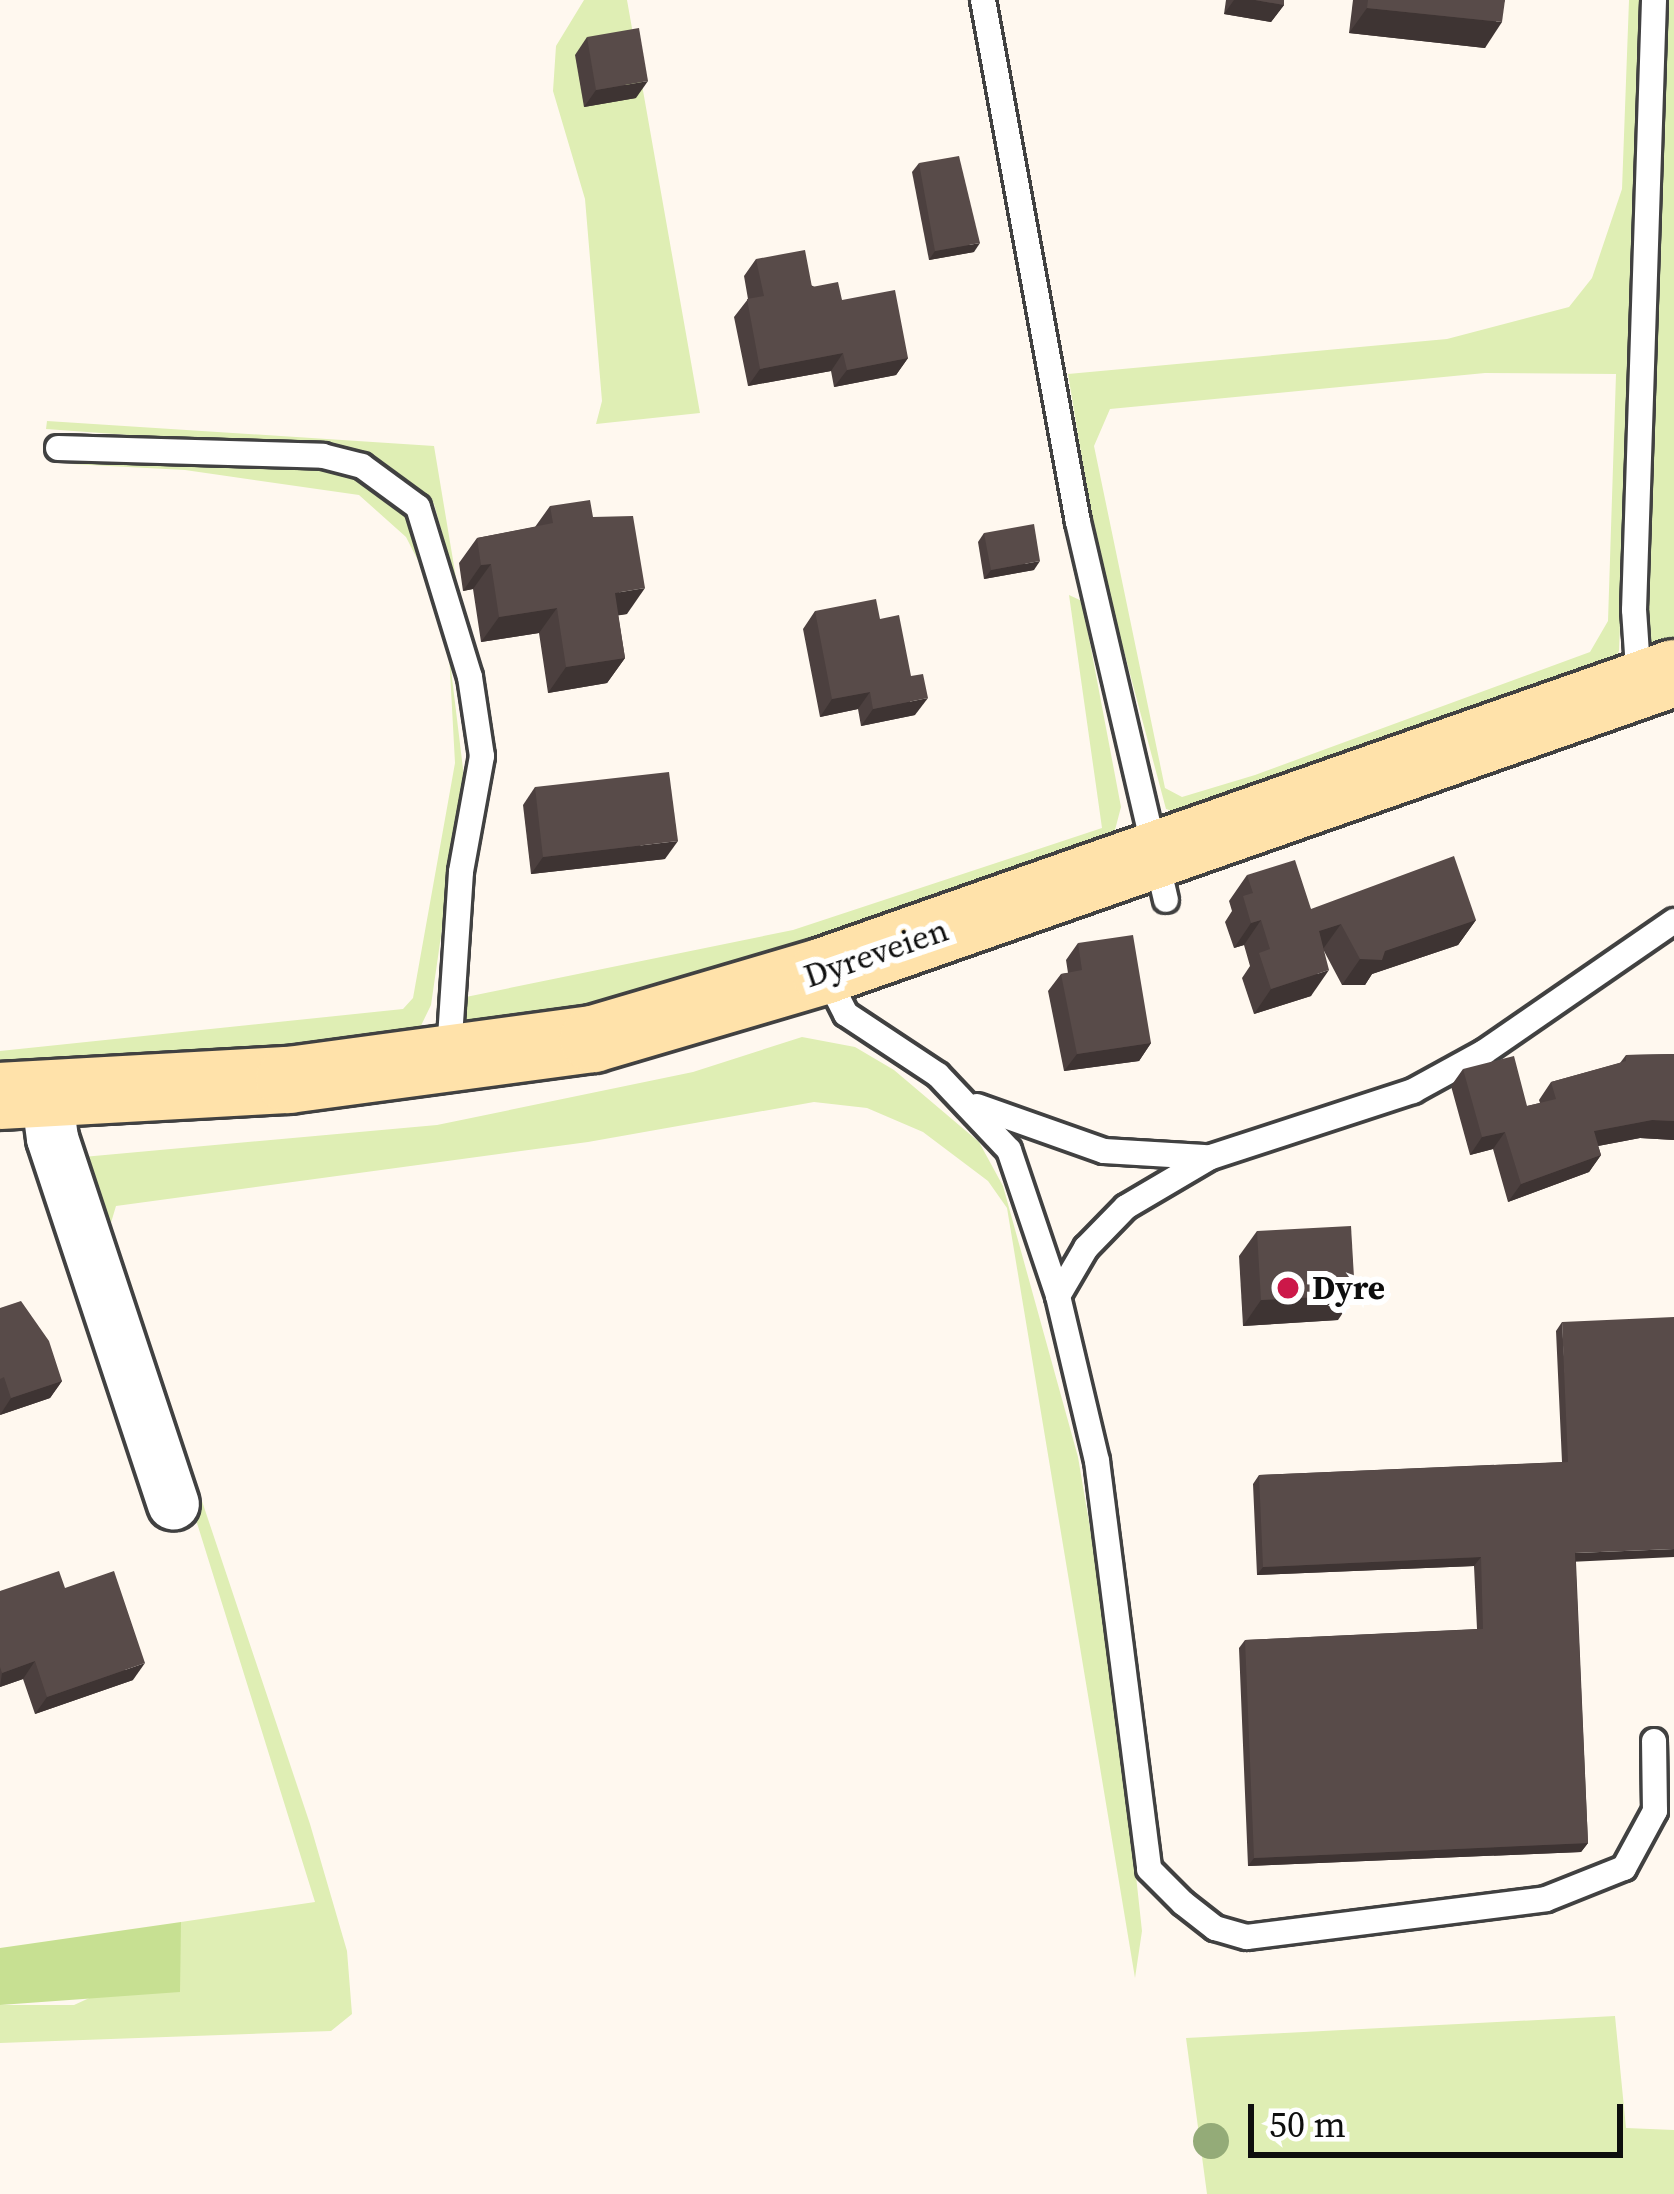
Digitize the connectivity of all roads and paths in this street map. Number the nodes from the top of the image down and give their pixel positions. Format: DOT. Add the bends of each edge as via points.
graph roads {
  1 [pos="983,0"];
  2 [pos="1654,0"];
  3 [pos="58,448"];
  4 [pos="1657,680"];
  5 [pos="1161,878"];
  6 [pos="1674,921"];
  7 [pos="824,971"];
  8 [pos="449,1062"];
  9 [pos="23,1095"];
  10 [pos="969,1103"];
  11 [pos="1210,1157"];
  12 [pos="1058,1296"];
  13 [pos="173,1504"];
  14 [pos="1654,1741"];
  1 -- 5 [label="lane" via="1078,522"];
  2 -- 4 [label="lane" via="1634,610"];
  3 -- 8 [label="lane" via="322,456 362,466 418,507 470,677 482,756 446,1016"];
  4 -- 5 [label="main road, Dyreveien"];
  5 -- 7 [label="main road, Dyreveien"];
  6 -- 11 [label="lane" via="1484,1052 1413,1091"];
  7 -- 8 [label="main road, Dyreveien" via="593,1039"];
  7 -- 10 [label="lane" via="846,1014"];
  8 -- 9 [label="main road, Dyreveien"];
  9 -- 13 [label="street, Dyreveien" via="52,1138"];
  10 -- 11 [label="lane" via="1104,1151"];
  10 -- 12 [label="lane" via="1009,1150"];
  11 -- 12 [label="lane" via="1126,1207 1086,1248"];
  12 -- 14 [label="lane" via="1097,1461 1149,1869 1203,1920 1247,1937 1546,1899 1624,1868 1655,1810"];
}
